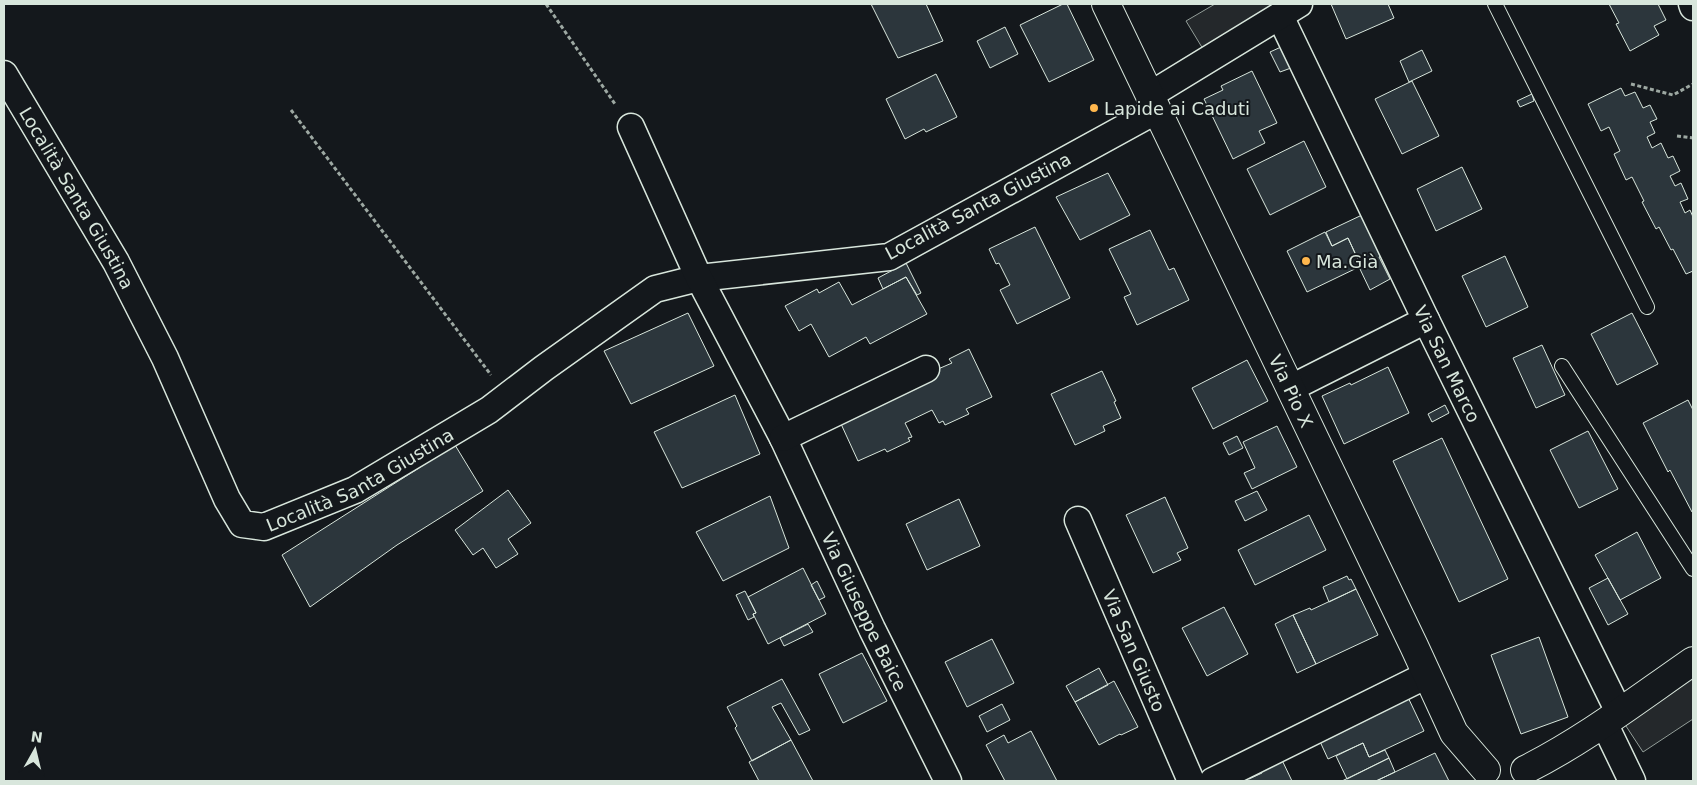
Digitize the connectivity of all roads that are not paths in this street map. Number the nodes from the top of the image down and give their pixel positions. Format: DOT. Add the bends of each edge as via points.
graph roads {
  1 [pos="1106,4"];
  2 [pos="1495,4"];
  3 [pos="1289,10"];
  4 [pos="4,74"];
  5 [pos="1154,102"];
  6 [pos="631,127"];
  7 [pos="699,278"];
  8 [pos="1647,307"];
  9 [pos="1426,320"];
  10 [pos="1562,366"];
  11 [pos="926,369"];
  12 [pos="1291,388"];
  13 [pos="783,438"];
  14 [pos="1078,520"];
  15 [pos="1693,569"];
  16 [pos="1693,661"];
  17 [pos="1426,674"];
  18 [pos="1611,718"];
  19 [pos="1484,776"];
  20 [pos="1528,776"];
  21 [pos="948,781"];
  22 [pos="1191,781"];
  23 [pos="1213,781"];
  24 [pos="1632,781"];
  1 -- 5 [label="street, Via Pio X"];
  2 -- 8 [label="lane"];
  3 -- 5 [label="street, Via San Marco"];
  3 -- 9 [label="street, Via San Marco"];
  4 -- 7 [label="street, Località Santa Giustina" via="116,262 165,358 227,499 242,524 264,527 356,490 489,410 656,289"];
  5 -- 7 [label="street, Località Santa Giustina" via="889,257"];
  5 -- 12 [label="street, Via Pio X"];
  6 -- 7 [label="street"];
  7 -- 13 [label="street, Via Giuseppe Baice"];
  9 -- 12 [label="street"];
  9 -- 18 [label="street, Via San Marco"];
  10 -- 15 [label="lane"];
  11 -- 13 [label="street"];
  12 -- 17 [label="street, Via Pio X"];
  13 -- 21 [label="street, Via Giuseppe Baice" via="872,629"];
  14 -- 22 [label="street, Via San Giusto"];
  16 -- 18 [label="street"];
  17 -- 19 [label="street, Via Pio X" via="1454,733"];
  17 -- 23 [label="street"];
  18 -- 20 [label="street"];
  18 -- 24 [label="street, Via San Marco"];
  19 -- 20 [label="street, Via Pio X" via="1495,764 1506,762 1516,764"];
}
